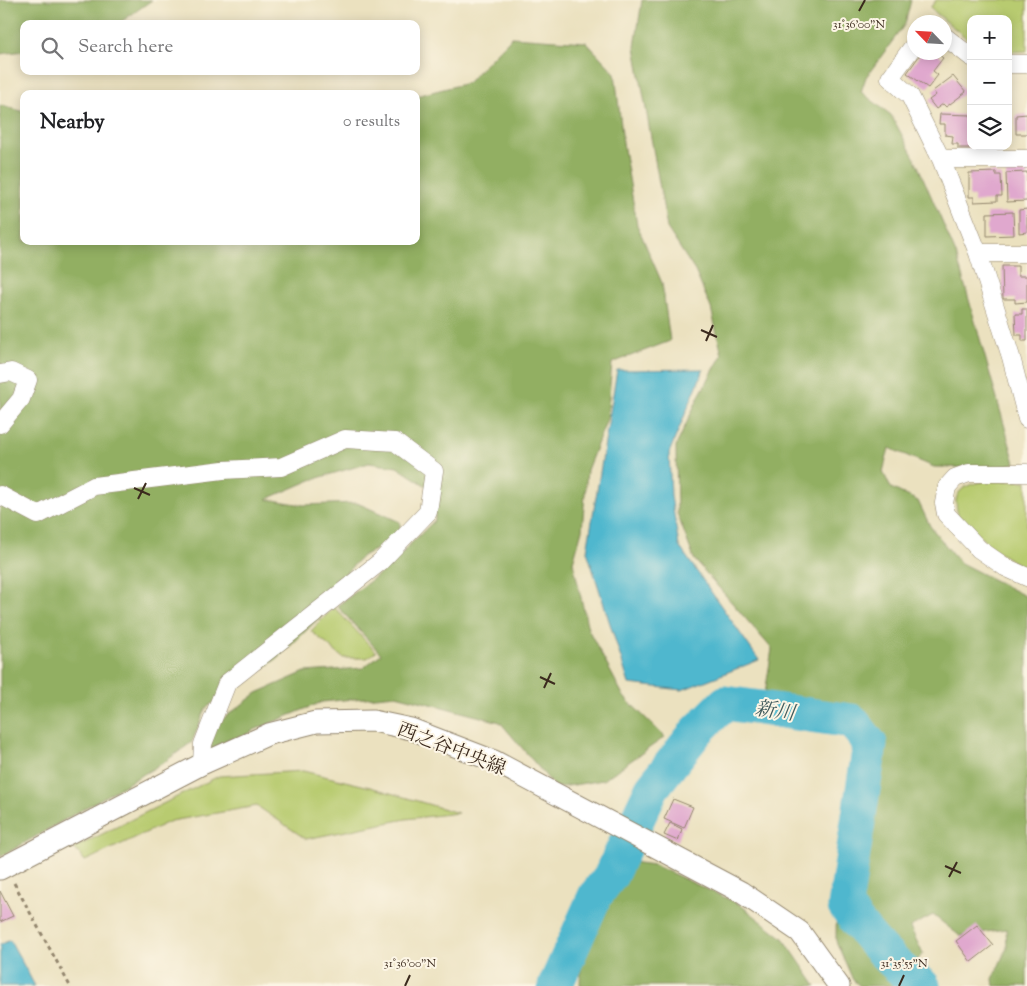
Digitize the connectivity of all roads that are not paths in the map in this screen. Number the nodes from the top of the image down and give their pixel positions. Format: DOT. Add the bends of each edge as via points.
graph roads {
  1 [pos="952,42"];
  2 [pos="967,53"];
  3 [pos="907,55"];
  4 [pos="1012,64"];
  5 [pos="1027,64"];
  6 [pos="1027,159"];
  7 [pos="942,160"];
  8 [pos="978,253"];
  9 [pos="1027,253"];
  10 [pos="1019,357"];
  11 [pos="0,374"];
  12 [pos="1027,419"];
  13 [pos="0,424"];
  14 [pos="1027,473"];
  15 [pos="0,495"];
  16 [pos="1027,577"];
  17 [pos="202,764"];
  18 [pos="3,868"];
  19 [pos="839,986"];
  1 -- 2 [label="street"];
  3 -- 7 [label="street" via="890,78 910,96"];
  4 -- 5 [label="street"];
  6 -- 7 [label="street"];
  7 -- 8 [label="street"];
  8 -- 9 [label="street"];
  8 -- 10 [label="street"];
  10 -- 12 [label="street"];
  11 -- 13 [label="street" via="11,372 28,380 21,399"];
  14 -- 16 [label="street" via="969,473 955,478 947,487 944,503 946,514 980,549 1005,567"];
  15 -- 17 [label="street" via="38,515 94,486 223,470 281,467 345,439 395,442 434,471 428,512 380,562 227,683 203,744"];
  17 -- 18 [label="street, 西之谷中央線"];
  17 -- 19 [label="street, 西之谷中央線" via="269,734 316,722 373,721 411,729 494,761 741,892 800,932"];
}
